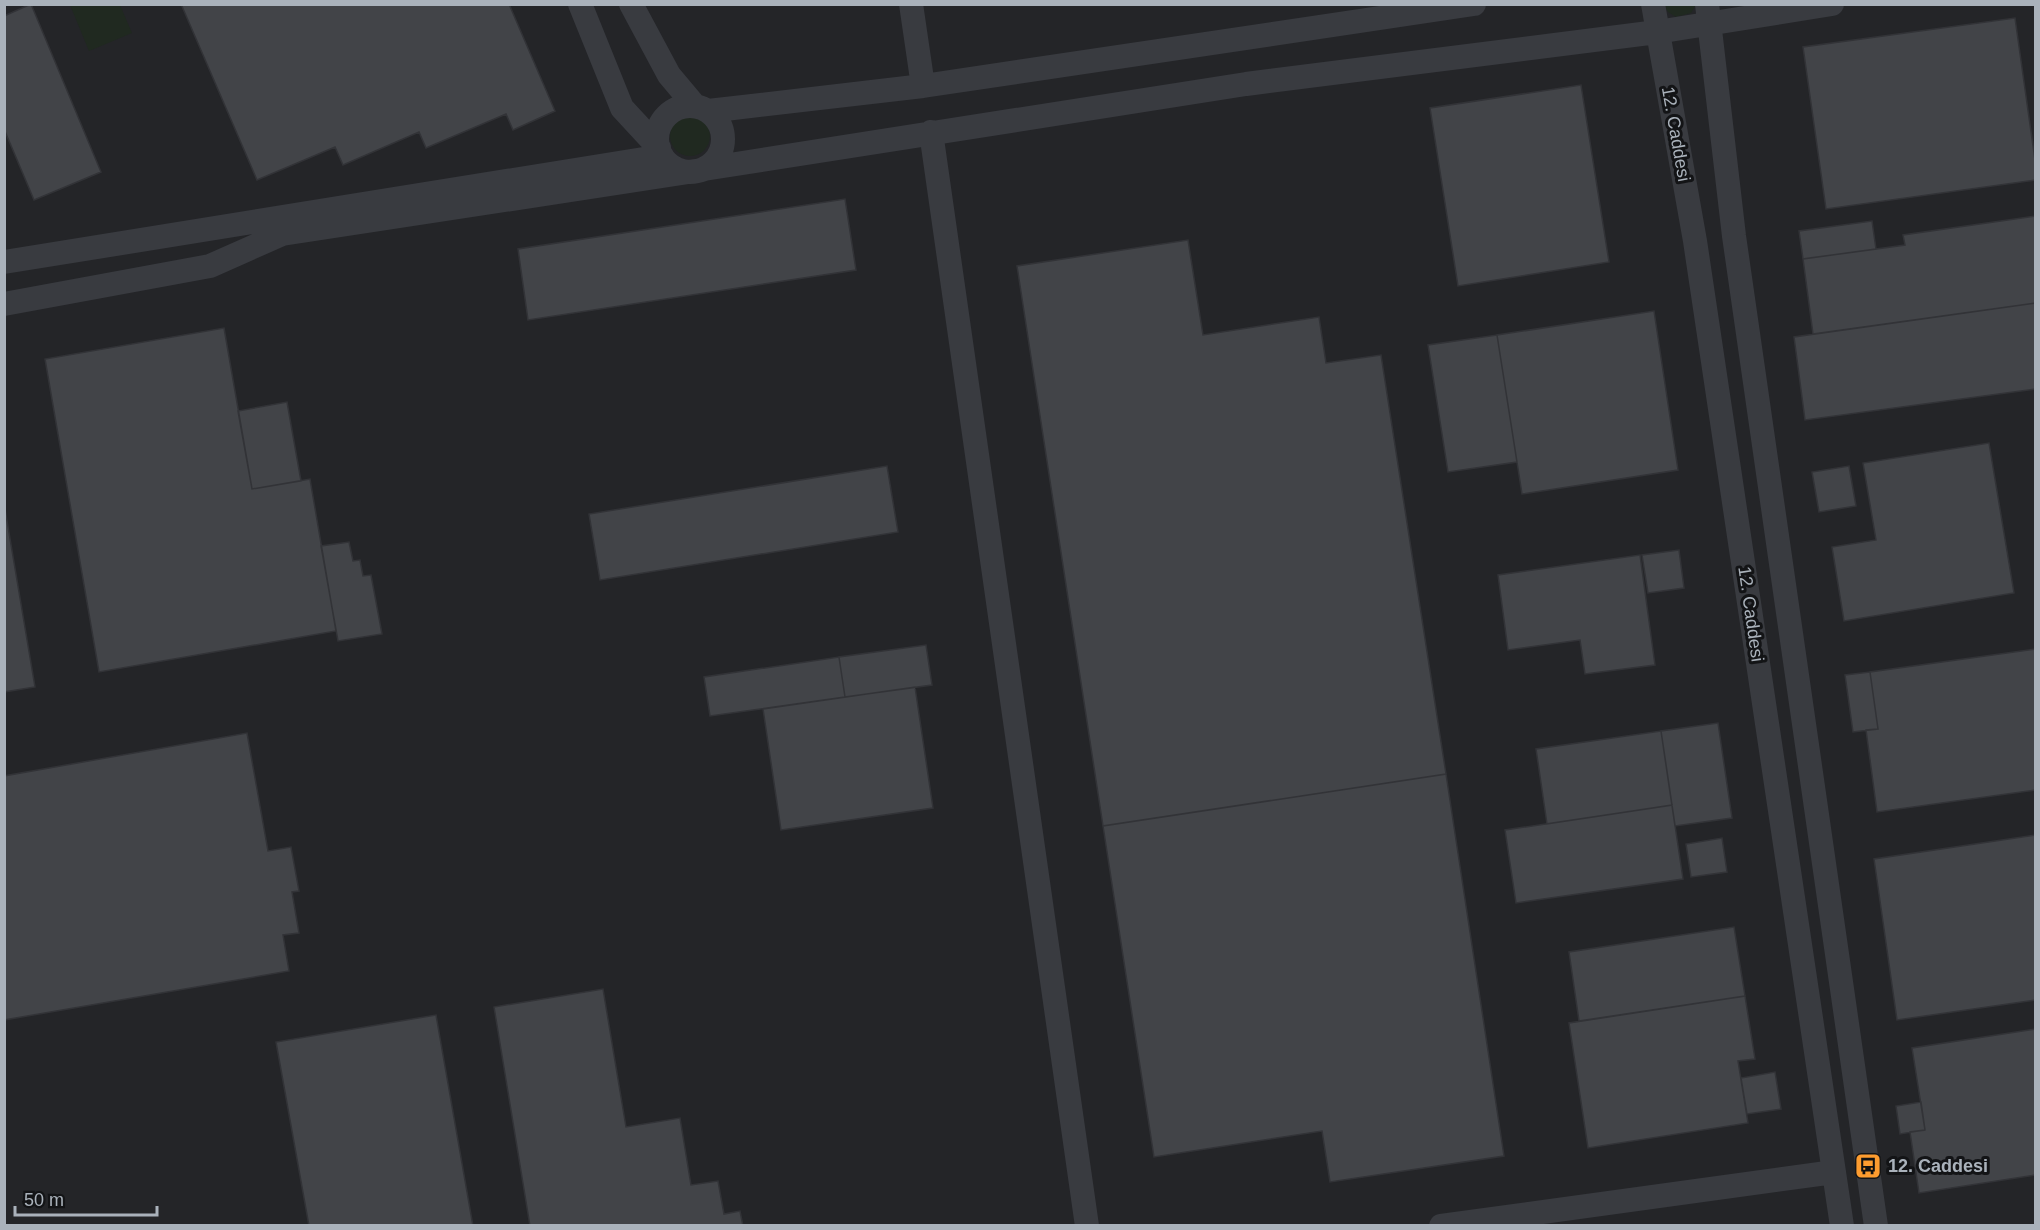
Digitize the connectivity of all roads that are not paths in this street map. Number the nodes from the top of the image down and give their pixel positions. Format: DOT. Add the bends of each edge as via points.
graph roads {
  1 [pos="580,4"];
  2 [pos="631,4"];
  3 [pos="911,4"];
  4 [pos="1474,4"];
  5 [pos="1653,4"];
  6 [pos="1832,4"];
  7 [pos="1708,15"];
  8 [pos="1657,32"];
  9 [pos="923,86"];
  10 [pos="702,109"];
  11 [pos="931,132"];
  12 [pos="661,152"];
  13 [pos="699,170"];
  14 [pos="4,262"];
  15 [pos="4,304"];
  16 [pos="1834,1172"];
  17 [pos="1087,1226"];
  18 [pos="1441,1226"];
  19 [pos="1842,1226"];
  20 [pos="1876,1226"];
  1 -- 12 [label="street" via="622,108"];
  2 -- 10 [label="street" via="669,75"];
  3 -- 9 [label="street"];
  4 -- 9 [label="street"];
  5 -- 8 [label="street, 12. Caddesi"];
  6 -- 7 [label="street"];
  7 -- 8 [label="street"];
  7 -- 20 [label="street, 12. Caddesi" via="1734,236"];
  8 -- 11 [label="street" via="1246,84"];
  8 -- 16 [label="street, 12. Caddesi" via="1695,241"];
  9 -- 10 [label="street"];
  10 -- 12 [label="street" via="677,108 663,120 659,129"];
  10 -- 13 [label="street" via="718,121 724,139 718,157"];
  11 -- 13 [label="street"];
  11 -- 17 [label="street"];
  12 -- 13 [label="street" via="676,169"];
  12 -- 14 [label="street"];
  13 -- 15 [label="street" via="282,234 210,266"];
  16 -- 18 [label="street"];
  16 -- 19 [label="street, 12. Caddesi"];
}
